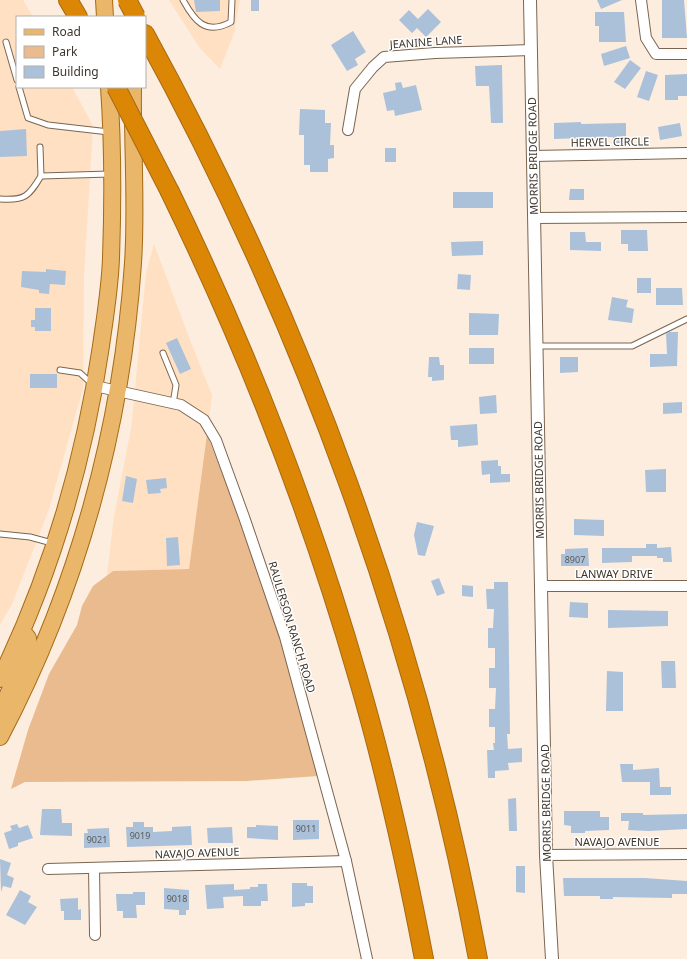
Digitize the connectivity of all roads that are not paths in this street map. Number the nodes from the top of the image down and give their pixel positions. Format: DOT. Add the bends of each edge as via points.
graph roads {
  1 [pos="68,0"];
  2 [pos="104,0"];
  3 [pos="126,0"];
  4 [pos="132,0"];
  5 [pos="183,0"];
  6 [pos="232,0"];
  7 [pos="530,0"];
  8 [pos="641,0"];
  9 [pos="77,16"];
  10 [pos="105,16"];
  11 [pos="132,16"];
  12 [pos="135,16"];
  13 [pos="146,36"];
  14 [pos="6,42"];
  15 [pos="531,50"];
  16 [pos="687,54"];
  17 [pos="16,77"];
  18 [pos="19,88"];
  19 [pos="109,88"];
  20 [pos="117,88"];
  21 [pos="133,88"];
  22 [pos="348,130"];
  23 [pos="112,132"];
  24 [pos="40,147"];
  25 [pos="687,153"];
  26 [pos="533,156"];
  27 [pos="112,174"];
  28 [pos="42,176"];
  29 [pos="0,199"];
  30 [pos="687,217"];
  31 [pos="534,218"];
  32 [pos="687,319"];
  33 [pos="536,346"];
  34 [pos="163,353"];
  35 [pos="60,370"];
  36 [pos="95,386"];
  37 [pos="117,392"];
  38 [pos="173,404"];
  39 [pos="0,534"];
  40 [pos="55,544"];
  41 [pos="541,586"];
  42 [pos="687,586"];
  43 [pos="22,631"];
  44 [pos="0,679"];
  45 [pos="0,713"];
  46 [pos="0,738"];
  47 [pos="687,854"];
  48 [pos="546,855"];
  49 [pos="346,861"];
  50 [pos="94,868"];
  51 [pos="48,869"];
  52 [pos="96,935"];
  53 [pos="367,959"];
  54 [pos="424,959"];
  55 [pos="478,959"];
  56 [pos="552,959"];
  1 -- 9 [label="highway"];
  2 -- 10 [label="main road"];
  3 -- 12 [label="highway, bridge"];
  4 -- 11 [label="main road"];
  5 -- 6 [label="lane" via="192,17 209,26 231,22"];
  7 -- 15 [label="street, MORRIS BRIDGE ROAD"];
  8 -- 16 [label="street" via="646,38 656,54"];
  13 -- 55 [label="highway" via="212,163 272,292 355,503 413,683 430,746 462,874"];
  14 -- 17 [label="lane"];
  15 -- 22 [label="street, JEANINE LANE" via="384,57 372,67 356,90"];
  15 -- 26 [label="street, MORRIS BRIDGE ROAD"];
  18 -- 23 [label="lane" via="28,118 48,124"];
  19 -- 23 [label="main road"];
  20 -- 54 [label="highway, bridge" via="170,192 242,352 278,440 333,597 358,678 380,758"];
  21 -- 37 [label="main road" via="133,262"];
  23 -- 27 [label="main road"];
  24 -- 28 [label="lane"];
  25 -- 26 [label="street, HERVEL CIRCLE"];
  26 -- 31 [label="street, MORRIS BRIDGE ROAD"];
  27 -- 28 [label="lane"];
  27 -- 36 [label="main road" via="109,286"];
  28 -- 29 [label="lane" via="30,194 15,200"];
  30 -- 31 [label="street"];
  31 -- 33 [label="street, MORRIS BRIDGE ROAD"];
  32 -- 33 [label="lane" via="632,346"];
  33 -- 41 [label="street, MORRIS BRIDGE ROAD"];
  34 -- 38 [label="lane" via="176,385"];
  35 -- 36 [label="lane" via="80,373"];
  36 -- 37 [label="street, RAULERSON RANCH ROAD"];
  36 -- 40 [label="main road" via="84,444"];
  37 -- 38 [label="street, RAULERSON RANCH ROAD"];
  37 -- 46 [label="main road" via="111,430 91,511 64,593"];
  38 -- 49 [label="street, RAULERSON RANCH ROAD" via="181,405 204,420 211,430 223,460 285,637"];
  39 -- 40 [label="lane" via="30,537"];
  40 -- 43 [label="main road"];
  41 -- 42 [label="street, LANWAY DRIVE"];
  41 -- 48 [label="street, MORRIS BRIDGE ROAD"];
  43 -- 44 [label="main road"];
  43 -- 45 [label="main road" via="28,638 29,646"];
  47 -- 48 [label="street, NAVAJO AVENUE"];
  48 -- 56 [label="street, MORRIS BRIDGE ROAD"];
  49 -- 50 [label="street, NAVAJO AVENUE"];
  49 -- 53 [label="street, RAULERSON RANCH ROAD"];
  50 -- 51 [label="street, NAVAJO AVENUE"];
  50 -- 52 [label="street"];
}
